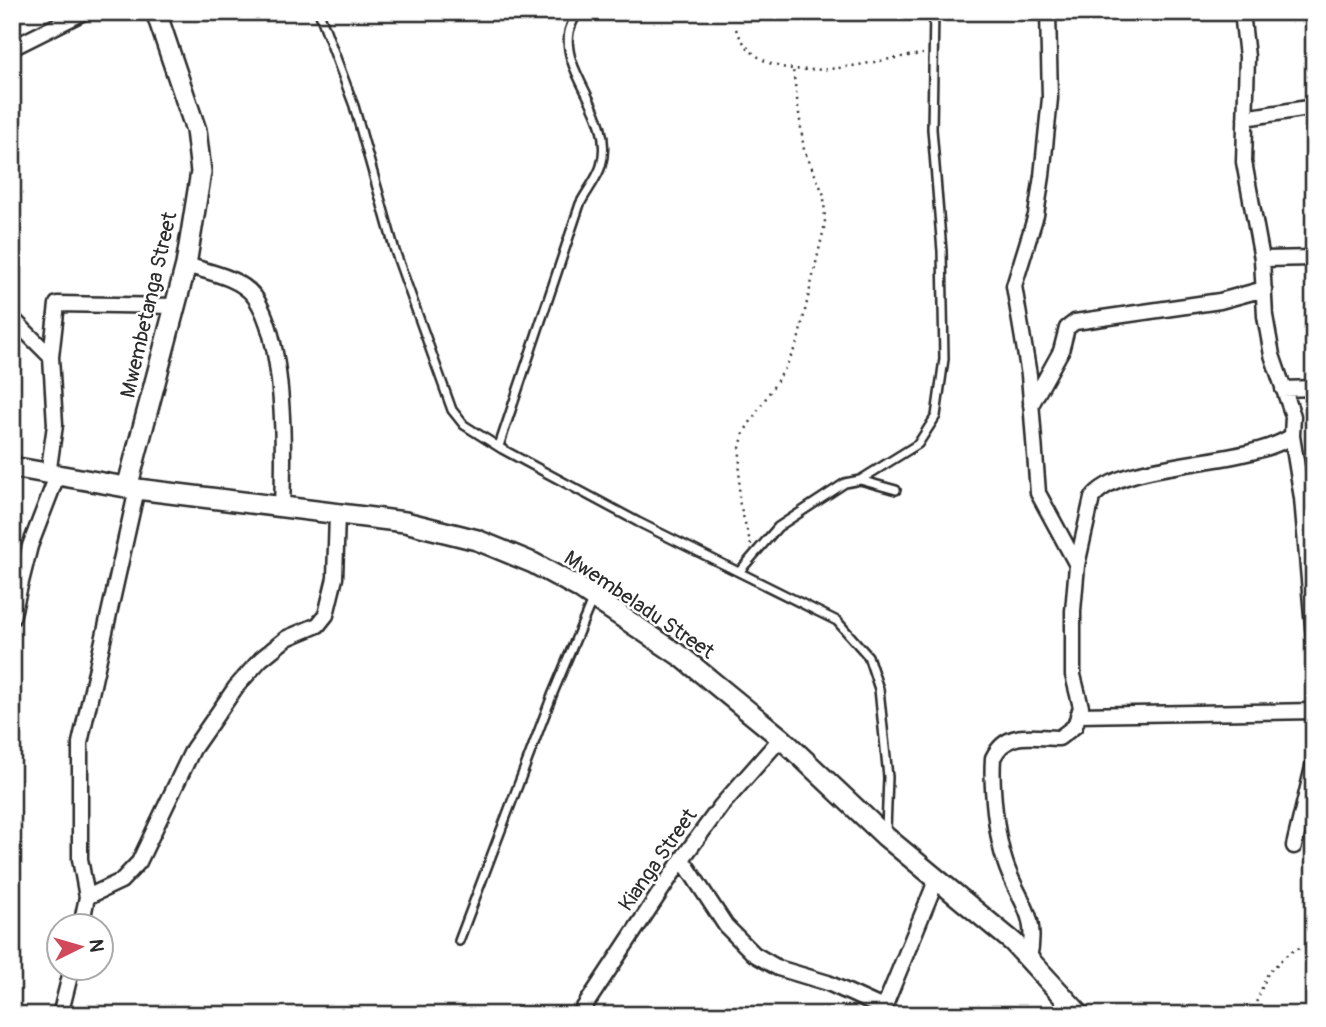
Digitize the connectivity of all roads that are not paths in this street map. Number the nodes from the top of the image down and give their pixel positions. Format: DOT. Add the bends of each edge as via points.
graph roads {
  1 [pos="84,12"];
  2 [pos="156,12"];
  3 [pos="318,12"];
  4 [pos="578,12"];
  5 [pos="934,12"];
  6 [pos="1048,12"];
  7 [pos="1242,12"];
  8 [pos="12,47"];
  9 [pos="1314,107"];
  10 [pos="1245,118"];
  11 [pos="1314,258"];
  12 [pos="1262,259"];
  13 [pos="186,265"];
  14 [pos="1264,289"];
  15 [pos="175,306"];
  16 [pos="12,318"];
  17 [pos="51,357"];
  18 [pos="1314,388"];
  19 [pos="1283,389"];
  20 [pos="1031,405"];
  21 [pos="1292,436"];
  22 [pos="499,446"];
  23 [pos="12,467"];
  24 [pos="52,475"];
  25 [pos="860,480"];
  26 [pos="132,488"];
  27 [pos="896,490"];
  28 [pos="282,508"];
  29 [pos="337,514"];
  30 [pos="1077,565"];
  31 [pos="739,572"];
  32 [pos="593,597"];
  33 [pos="12,618"];
  34 [pos="1314,639"];
  35 [pos="1314,711"];
  36 [pos="1078,715"];
  37 [pos="781,738"];
  38 [pos="1314,767"];
  39 [pos="886,837"];
  40 [pos="1294,846"];
  41 [pos="682,859"];
  42 [pos="936,881"];
  43 [pos="87,897"];
  44 [pos="84,912"];
  45 [pos="459,941"];
  46 [pos="1029,959"];
  47 [pos="68,982"];
  48 [pos="884,1013"];
  49 [pos="60,1015"];
  50 [pos="579,1015"];
  51 [pos="1080,1015"];
  1 -- 8 [label="street"];
  2 -- 13 [label="street, Mwembetanga Street" via="188,100 199,150 201,172"];
  3 -- 22 [label="lane" via="354,106 395,251 445,394 464,425"];
  4 -- 22 [label="lane" via="569,32 571,58 602,129 601,167 580,204"];
  5 -- 25 [label="lane" via="933,129 944,359 936,416 918,444"];
  6 -- 20 [label="street" via="1050,98 1045,152 1037,215 1014,286"];
  7 -- 10 [label="street" via="1247,57"];
  9 -- 10 [label="street"];
  10 -- 12 [label="street" via="1244,162"];
  11 -- 12 [label="street"];
  12 -- 14 [label="street"];
  13 -- 15 [label="street, Mwembetanga Street"];
  13 -- 28 [label="street" via="233,280 254,296 265,322 284,424"];
  14 -- 19 [label="street" via="1272,355"];
  14 -- 20 [label="street" via="1220,301 1075,321 1067,328 1061,351"];
  15 -- 17 [label="street" via="57,304"];
  15 -- 26 [label="street, Mwembetanga Street"];
  16 -- 17 [label="street"];
  17 -- 24 [label="street" via="56,415"];
  18 -- 19 [label="street"];
  19 -- 21 [label="street" via="1293,416"];
  20 -- 30 [label="street" via="1038,493"];
  21 -- 30 [label="street" via="1252,452 1130,476 1098,490 1089,507"];
  21 -- 34 [label="street"];
  22 -- 31 [label="lane"];
  23 -- 24 [label="street, Mwembeladu Street"];
  24 -- 26 [label="street, Mwembeladu Street"];
  24 -- 33 [label="street"];
  25 -- 27 [label="lane"];
  25 -- 31 [label="lane" via="845,483 778,527"];
  26 -- 28 [label="street, Mwembeladu Street"];
  26 -- 43 [label="street" via="80,743 80,859"];
  28 -- 29 [label="street, Mwembeladu Street"];
  29 -- 32 [label="street, Mwembeladu Street" via="405,522 477,540"];
  29 -- 43 [label="street" via="335,578 326,615 318,625 287,638 236,687 193,749 139,862 121,881"];
  30 -- 36 [label="street" via="1073,675 1081,707"];
  31 -- 39 [label="lane" via="837,621 868,656 884,720"];
  32 -- 37 [label="street, Mwembeladu Street" via="682,657"];
  32 -- 45 [label="lane"];
  35 -- 36 [label="street"];
  36 -- 46 [label="street" via="1065,735 1010,739 993,758 1004,859 1031,918"];
  37 -- 39 [label="street, Mwembeladu Street"];
  37 -- 41 [label="street, Kianga Street"];
  38 -- 40 [label="street"];
  39 -- 42 [label="street, Mwembeladu Street"];
  41 -- 48 [label="street" via="726,926 754,954"];
  41 -- 50 [label="street, Kianga Street"];
  42 -- 46 [label="street, Mwembeladu Street"];
  42 -- 48 [label="street"];
  43 -- 44 [label="street"];
  46 -- 51 [label="street, Mwembeladu Street"];
  47 -- 49 [label="street"];
}
